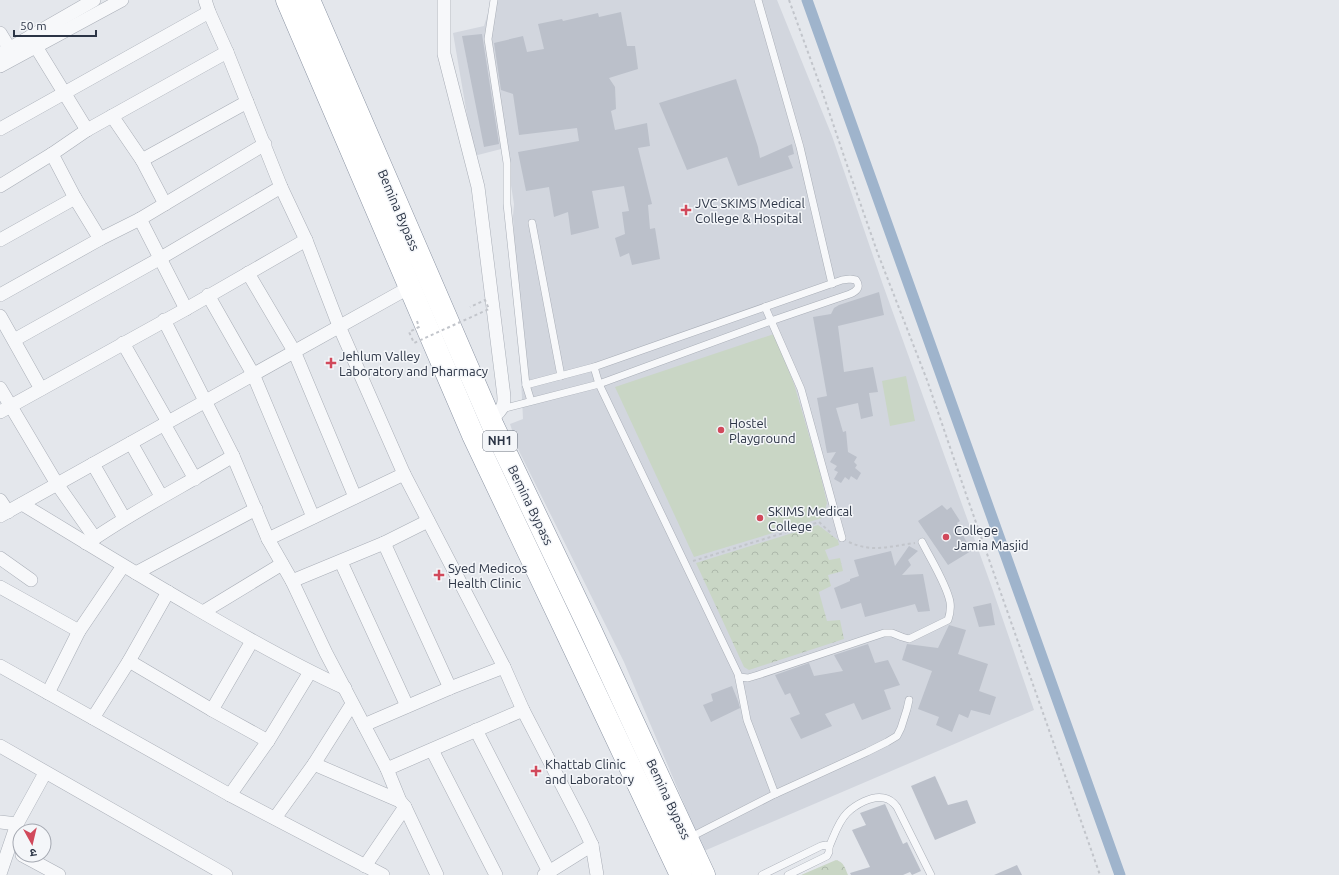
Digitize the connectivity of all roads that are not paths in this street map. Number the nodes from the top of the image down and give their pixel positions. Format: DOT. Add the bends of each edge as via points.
graph roads {
  1 [pos="94,0"];
  2 [pos="122,0"];
  3 [pos="287,0"];
  4 [pos="309,0"];
  5 [pos="444,0"];
  6 [pos="494,0"];
  7 [pos="758,0"];
  8 [pos="207,6"];
  9 [pos="0,34"];
  10 [pos="33,42"];
  11 [pos="227,52"];
  12 [pos="8,53"];
  13 [pos="0,66"];
  14 [pos="65,93"];
  15 [pos="247,102"];
  16 [pos="112,116"];
  17 [pos="0,129"];
  18 [pos="87,130"];
  19 [pos="265,144"];
  20 [pos="52,154"];
  21 [pos="142,160"];
  22 [pos="0,186"];
  23 [pos="281,187"];
  24 [pos="75,198"];
  25 [pos="165,204"];
  26 [pos="140,219"];
  27 [pos="532,223"];
  28 [pos="100,239"];
  29 [pos="0,240"];
  30 [pos="306,240"];
  31 [pos="159,259"];
  32 [pos="248,273"];
  33 [pos="832,284"];
  34 [pos="410,287"];
  35 [pos="0,295"];
  36 [pos="208,295"];
  37 [pos="765,307"];
  38 [pos="186,309"];
  39 [pos="0,316"];
  40 [pos="164,320"];
  41 [pos="771,321"];
  42 [pos="339,326"];
  43 [pos="14,340"];
  44 [pos="123,343"];
  45 [pos="294,352"];
  46 [pos="594,367"];
  47 [pos="253,374"];
  48 [pos="561,376"];
  49 [pos="599,384"];
  50 [pos="526,385"];
  51 [pos="0,388"];
  52 [pos="41,389"];
  53 [pos="206,401"];
  54 [pos="531,401"];
  55 [pos="5,409"];
  56 [pos="496,414"];
  57 [pos="166,423"];
  58 [pos="131,443"];
  59 [pos="233,456"];
  60 [pos="93,464"];
  61 [pos="404,474"];
  62 [pos="195,479"];
  63 [pos="57,484"];
  64 [pos="161,496"];
  65 [pos="355,497"];
  66 [pos="0,500"];
  67 [pos="22,504"];
  68 [pos="256,510"];
  69 [pos="4,514"];
  70 [pos="313,517"];
  71 [pos="124,518"];
  72 [pos="428,521"];
  73 [pos="842,538"];
  74 [pos="268,539"];
  75 [pos="90,540"];
  76 [pos="922,542"];
  77 [pos="384,543"];
  78 [pos="0,558"];
  79 [pos="341,562"];
  80 [pos="282,564"];
  81 [pos="123,566"];
  82 [pos="136,573"];
  83 [pos="31,580"];
  84 [pos="292,581"];
  85 [pos="0,587"];
  86 [pos="168,592"];
  87 [pos="203,612"];
  88 [pos="79,631"];
  89 [pos="252,641"];
  90 [pos="129,661"];
  91 [pos="0,666"];
  92 [pos="504,667"];
  93 [pos="310,672"];
  94 [pos="739,677"];
  95 [pos="345,688"];
  96 [pos="450,688"];
  97 [pos="48,693"];
  98 [pos="908,700"];
  99 [pos="352,704"];
  100 [pos="407,706"];
  101 [pos="212,710"];
  102 [pos="523,710"];
  103 [pos="92,718"];
  104 [pos="364,725"];
  105 [pos="476,730"];
  106 [pos="268,741"];
  107 [pos="0,746"];
  108 [pos="432,750"];
  109 [pos="314,764"];
  110 [pos="387,769"];
  111 [pos="45,773"];
  112 [pos="775,794"];
  113 [pos="230,795"];
  114 [pos="402,804"];
  115 [pos="275,818"];
  116 [pos="0,822"];
  117 [pos="12,823"];
  118 [pos="18,823"];
  119 [pos="12,837"];
  120 [pos="687,839"];
  121 [pos="592,845"];
  122 [pos="829,847"];
  123 [pos="8,848"];
  124 [pos="12,850"];
  125 [pos="35,863"];
  126 [pos="366,866"];
  127 [pos="546,873"];
  128 [pos="0,874"];
  129 [pos="54,874"];
  130 [pos="226,875"];
  131 [pos="383,875"];
  132 [pos="437,875"];
  133 [pos="496,875"];
  134 [pos="597,875"];
  135 [pos="681,875"];
  136 [pos="704,875"];
  137 [pos="762,875"];
  138 [pos="788,875"];
  139 [pos="931,875"];
  1 -- 10 [label="street"];
  2 -- 10 [label="street"];
  3 -- 34 [label="highway, Bemina Bypass / NH1"];
  4 -- 56 [label="highway, Bemina Bypass / NH1"];
  5 -- 56 [label="street" via="444,54 478,187 504,402"];
  6 -- 50 [label="lane" via="488,39 507,163 507,204"];
  7 -- 33 [label="lane" via="800,147"];
  8 -- 11 [label="street"];
  8 -- 14 [label="street"];
  9 -- 12 [label="street"];
  10 -- 12 [label="street"];
  10 -- 14 [label="street"];
  11 -- 15 [label="street"];
  11 -- 16 [label="street"];
  12 -- 13 [label="street"];
  14 -- 17 [label="street"];
  14 -- 18 [label="street"];
  15 -- 19 [label="street"];
  15 -- 21 [label="street"];
  16 -- 18 [label="street"];
  16 -- 21 [label="street"];
  18 -- 20 [label="street"];
  19 -- 23 [label="street"];
  19 -- 25 [label="street"];
  20 -- 22 [label="street"];
  20 -- 24 [label="street"];
  21 -- 25 [label="street"];
  23 -- 30 [label="street"];
  23 -- 31 [label="street"];
  24 -- 28 [label="street"];
  24 -- 29 [label="street"];
  25 -- 26 [label="street"];
  26 -- 28 [label="street"];
  26 -- 31 [label="street"];
  27 -- 48 [label="lane"];
  28 -- 35 [label="street"];
  30 -- 32 [label="street"];
  30 -- 42 [label="street"];
  31 -- 38 [label="street"];
  31 -- 43 [label="street"];
  32 -- 36 [label="street"];
  32 -- 45 [label="street"];
  33 -- 37 [label="lane"];
  33 -- 41 [label="lane" via="850,279 856,280 858,288 856,292"];
  34 -- 42 [label="street"];
  34 -- 135 [label="highway, Bemina Bypass / NH1" via="472,435"];
  36 -- 38 [label="street"];
  36 -- 47 [label="street"];
  37 -- 41 [label="lane"];
  37 -- 46 [label="lane"];
  38 -- 40 [label="street"];
  39 -- 43 [label="street"];
  40 -- 44 [label="street"];
  40 -- 53 [label="street"];
  41 -- 49 [label="lane"];
  41 -- 73 [label="lane" via="801,389"];
  42 -- 45 [label="street"];
  42 -- 61 [label="street"];
  43 -- 52 [label="street"];
  44 -- 52 [label="street"];
  44 -- 57 [label="street"];
  45 -- 47 [label="street"];
  45 -- 65 [label="street"];
  46 -- 48 [label="lane"];
  46 -- 49 [label="lane"];
  47 -- 53 [label="street"];
  47 -- 70 [label="street"];
  48 -- 50 [label="lane"];
  49 -- 54 [label="lane"];
  49 -- 94 [label="lane"];
  50 -- 54 [label="lane"];
  51 -- 55 [label="street"];
  52 -- 55 [label="street"];
  53 -- 57 [label="street"];
  53 -- 59 [label="street"];
  54 -- 56 [label="lane"];
  55 -- 63 [label="street"];
  56 -- 120 [label="highway, Bemina Bypass / NH1" via="590,629"];
  57 -- 58 [label="street"];
  57 -- 62 [label="street"];
  58 -- 60 [label="street"];
  58 -- 64 [label="street"];
  59 -- 62 [label="street"];
  59 -- 68 [label="street"];
  60 -- 63 [label="street"];
  60 -- 71 [label="street"];
  61 -- 65 [label="street"];
  61 -- 72 [label="street"];
  62 -- 64 [label="street"];
  63 -- 67 [label="street"];
  63 -- 75 [label="street"];
  64 -- 71 [label="street"];
  65 -- 70 [label="street"];
  66 -- 69 [label="street"];
  67 -- 69 [label="street"];
  67 -- 75 [label="street"];
  68 -- 74 [label="street"];
  68 -- 82 [label="street"];
  70 -- 74 [label="street"];
  71 -- 75 [label="street"];
  72 -- 77 [label="street"];
  72 -- 92 [label="street"];
  74 -- 80 [label="street"];
  75 -- 81 [label="street"];
  76 -- 94 [label="lane" via="947,592 950,602 948,620 910,639 884,633 758,675"];
  77 -- 79 [label="street"];
  77 -- 96 [label="street"];
  78 -- 83 [label="street"];
  79 -- 84 [label="street"];
  79 -- 100 [label="street"];
  80 -- 84 [label="street"];
  80 -- 87 [label="street"];
  81 -- 82 [label="street"];
  81 -- 88 [label="street"];
  82 -- 86 [label="street"];
  84 -- 95 [label="street"];
  85 -- 88 [label="street"];
  86 -- 87 [label="street"];
  86 -- 90 [label="street"];
  87 -- 89 [label="street"];
  88 -- 97 [label="street"];
  89 -- 93 [label="street"];
  89 -- 101 [label="street"];
  90 -- 101 [label="street"];
  90 -- 103 [label="street"];
  91 -- 97 [label="street"];
  92 -- 96 [label="street"];
  92 -- 102 [label="street"];
  93 -- 95 [label="street"];
  93 -- 106 [label="street"];
  94 -- 112 [label="lane" via="747,720"];
  95 -- 99 [label="street"];
  96 -- 100 [label="street"];
  97 -- 103 [label="street"];
  98 -- 112 [label="lane" via="908,709 897,736"];
  99 -- 104 [label="street"];
  99 -- 109 [label="street"];
  100 -- 104 [label="street"];
  101 -- 106 [label="street"];
  102 -- 105 [label="street"];
  102 -- 121 [label="street"];
  103 -- 113 [label="street"];
  104 -- 110 [label="street"];
  105 -- 108 [label="street"];
  105 -- 127 [label="street"];
  106 -- 113 [label="street"];
  107 -- 111 [label="street"];
  108 -- 110 [label="street"];
  108 -- 133 [label="street"];
  109 -- 114 [label="street"];
  109 -- 115 [label="street"];
  110 -- 114 [label="street"];
  111 -- 118 [label="street"];
  111 -- 130 [label="street"];
  112 -- 120 [label="lane"];
  113 -- 115 [label="street"];
  114 -- 126 [label="street"];
  114 -- 132 [label="street"];
  115 -- 126 [label="street"];
  116 -- 117 [label="street"];
  119 -- 123 [label="street"];
  120 -- 136 [label="highway, Bemina Bypass / NH1"];
  121 -- 127 [label="street"];
  121 -- 134 [label="street"];
  122 -- 137 [label="lane" via="821,846"];
  122 -- 138 [label="lane" via="827,856"];
  122 -- 139 [label="lane" via="846,814 869,800 885,798 897,808"];
  123 -- 124 [label="street"];
  123 -- 128 [label="street"];
  125 -- 129 [label="street"];
  126 -- 131 [label="street"];
}
